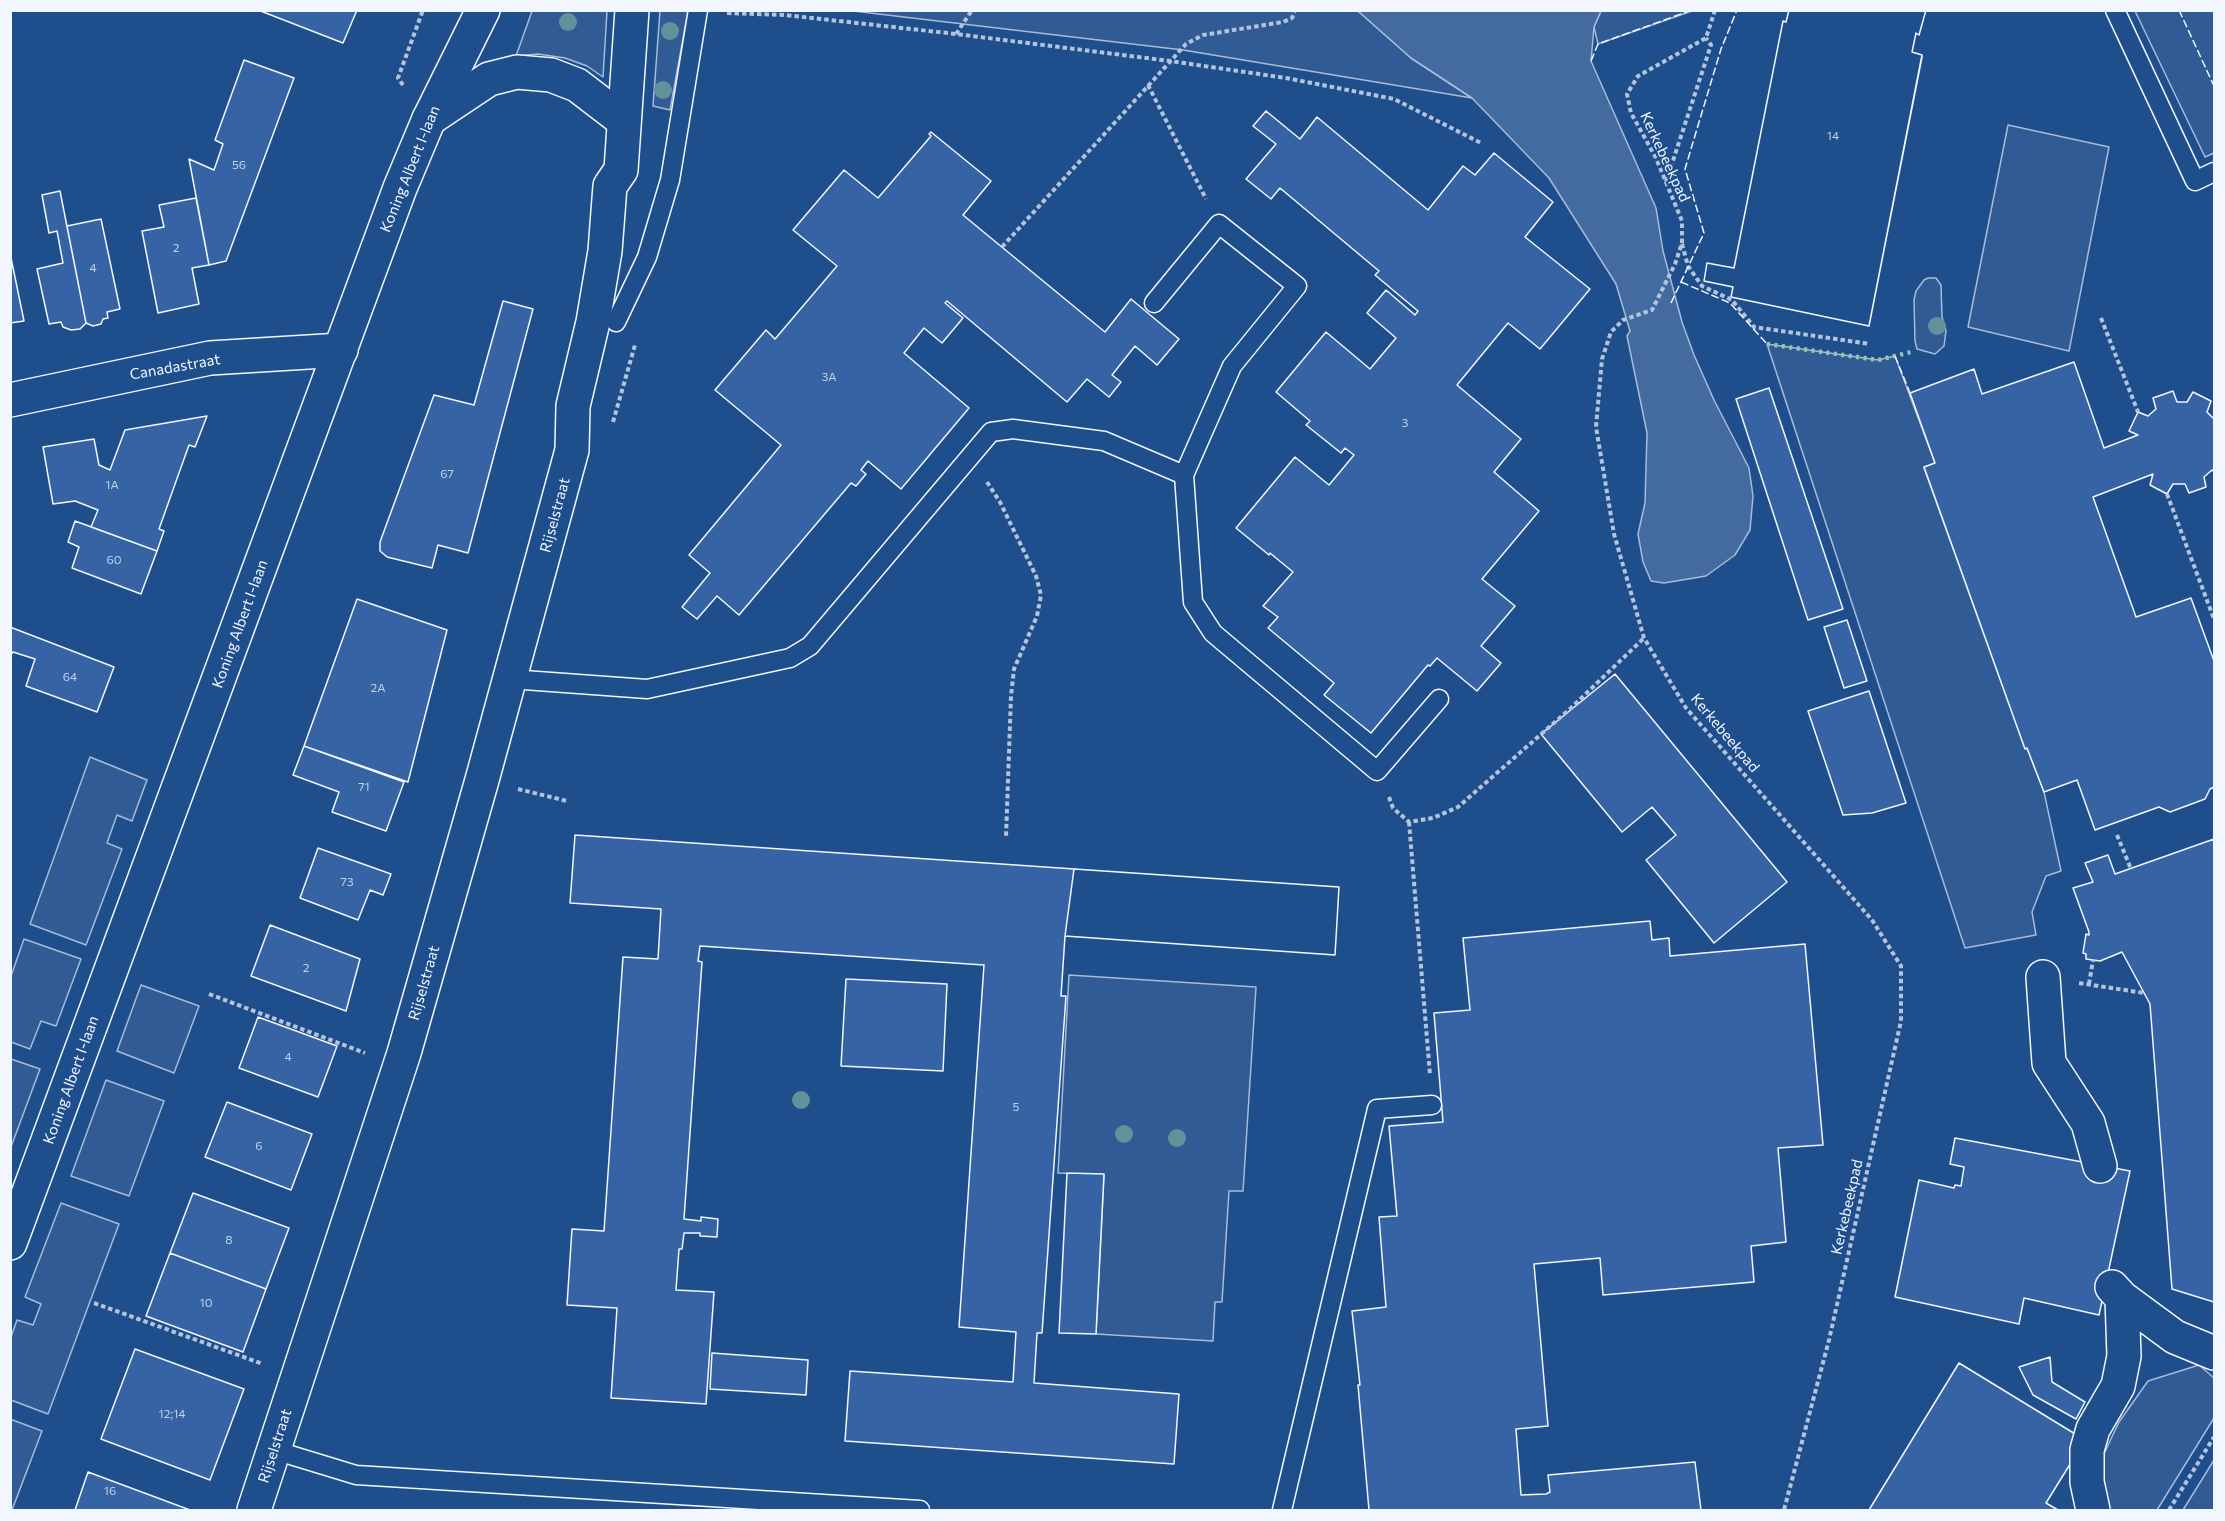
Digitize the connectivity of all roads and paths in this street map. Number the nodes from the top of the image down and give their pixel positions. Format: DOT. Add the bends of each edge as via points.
graph roads {
  1 [pos="423,10"];
  2 [pos="483,10"];
  3 [pos="632,10"];
  4 [pos="698,10"];
  5 [pos="972,10"];
  6 [pos="1295,10"];
  7 [pos="1715,10"];
  8 [pos="2115,10"];
  9 [pos="723,13"];
  10 [pos="956,34"];
  11 [pos="1706,38"];
  12 [pos="1170,61"];
  13 [pos="398,78"];
  14 [pos="1148,85"];
  15 [pos="429,119"];
  16 [pos="624,122"];
  17 [pos="1481,143"];
  18 [pos="621,171"];
  19 [pos="2214,172"];
  20 [pos="1666,183"];
  21 [pos="1219,224"];
  22 [pos="1682,243"];
  23 [pos="1002,247"];
  24 [pos="1154,303"];
  25 [pos="2101,318"];
  26 [pos="616,322"];
  27 [pos="1870,344"];
  28 [pos="341,351"];
  29 [pos="10,400"];
  30 [pos="2138,412"];
  31 [pos="572,450"];
  32 [pos="970,456"];
  33 [pos="1184,474"];
  34 [pos="2167,494"];
  35 [pos="2214,619"];
  36 [pos="1644,638"];
  37 [pos="510,679"];
  38 [pos="1438,699"];
  39 [pos="1377,771"];
  40 [pos="482,780"];
  41 [pos="567,801"];
  42 [pos="1409,822"];
  43 [pos="2118,835"];
  44 [pos="1006,837"];
  45 [pos="2131,869"];
  46 [pos="2093,960"];
  47 [pos="2043,977"];
  48 [pos="2090,984"];
  49 [pos="2144,993"];
  50 [pos="209,994"];
  51 [pos="399,1066"];
  52 [pos="1432,1105"];
  53 [pos="2100,1166"];
  54 [pos="10,1243"];
  55 [pos="94,1303"];
  56 [pos="2214,1353"];
  57 [pos="298,1377"];
  58 [pos="2214,1437"];
  59 [pos="274,1450"];
  60 [pos="254,1510"];
  61 [pos="920,1510"];
  62 [pos="1282,1510"];
  63 [pos="1784,1510"];
  64 [pos="2093,1510"];
  65 [pos="2169,1510"];
  1 -- 13 [label="path"];
  2 -- 15 [label="street, Koning Albert I-laan"];
  3 -- 16 [label="street, Rijselstraat"];
  4 -- 26 [label="lane, Rijselstraat" via="669,180 647,257"];
  5 -- 10 [label="path"];
  6 -- 12 [label="path" via="1292,18 1283,22 1203,35 1186,44"];
  7 -- 11 [label="path"];
  8 -- 19 [label="lane" via="2195,181"];
  9 -- 10 [label="path" via="785,15"];
  10 -- 12 [label="path"];
  11 -- 20 [label="path" via="1711,45"];
  11 -- 20 [label="path, Kerkebeekpad" via="1638,76 1627,94 1631,113"];
  12 -- 14 [label="path"];
  12 -- 17 [label="path" via="1394,99"];
  14 -- 21 [label="path"];
  14 -- 23 [label="path"];
  15 -- 16 [label="street" via="489,79 517,72 551,75 577,85"];
  15 -- 28 [label="street, Koning Albert I-laan"];
  16 -- 18 [label="street, Rijselstraat"];
  18 -- 26 [label="street, Rijselstraat" via="630,187"];
  18 -- 31 [label="street, Rijselstraat" via="610,186 605,251 573,406"];
  20 -- 22 [label="path, Kerkebeekpad" via="1682,220"];
  21 -- 24 [label="lane"];
  21 -- 33 [label="lane" via="1297,286 1232,366"];
  22 -- 27 [label="path" via="1688,266 1702,286 1732,300 1754,327"];
  22 -- 36 [label="path, Kerkebeekpad" via="1652,310 1623,320 1611,332 1602,359 1596,427 1614,534"];
  25 -- 30 [label="path"];
  26 -- 31 [label="street, Rijselstraat" via="594,413"];
  28 -- 29 [label="street, Canadastraat" via="210,358"];
  28 -- 54 [label="street, Koning Albert I-laan"];
  31 -- 37 [label="street, Rijselstraat"];
  32 -- 33 [label="lane" via="991,432 1013,429 1104,441"];
  32 -- 37 [label="lane" via="810,646 790,658 647,689"];
  32 -- 44 [label="path" via="1000,502 1036,576 1041,596 1037,616 1014,669"];
  33 -- 39 [label="lane" via="1193,602 1214,633"];
  34 -- 35 [label="path"];
  36 -- 42 [label="path" via="1458,807 1433,818"];
  36 -- 63 [label="path, Kerkebeekpad" via="1686,708 1872,920 1901,966 1901,1021 1829,1340"];
  37 -- 40 [label="street, Rijselstraat"];
  38 -- 39 [label="lane"];
  39 -- 42 [label="path" via="1394,808"];
  40 -- 41 [label="path"];
  40 -- 51 [label="street, Rijselstraat"];
  42 -- 52 [label="path"];
  43 -- 45 [label="path"];
  46 -- 48 [label="path"];
  47 -- 48 [label="path"];
  47 -- 53 [label="street" via="2049,1063 2088,1123"];
  48 -- 49 [label="path"];
  50 -- 51 [label="path"];
  51 -- 57 [label="street, Rijselstraat"];
  52 -- 62 [label="lane" via="1377,1109"];
  55 -- 57 [label="path"];
  56 -- 64 [label="street" via="2175,1337 2114,1290 2124,1356 2118,1386 2093,1429 2087,1450 2087,1482"];
  57 -- 59 [label="street, Rijselstraat"];
  58 -- 65 [label="path"];
  59 -- 60 [label="street, Rijselstraat"];
  59 -- 61 [label="lane" via="356,1475"];
}
